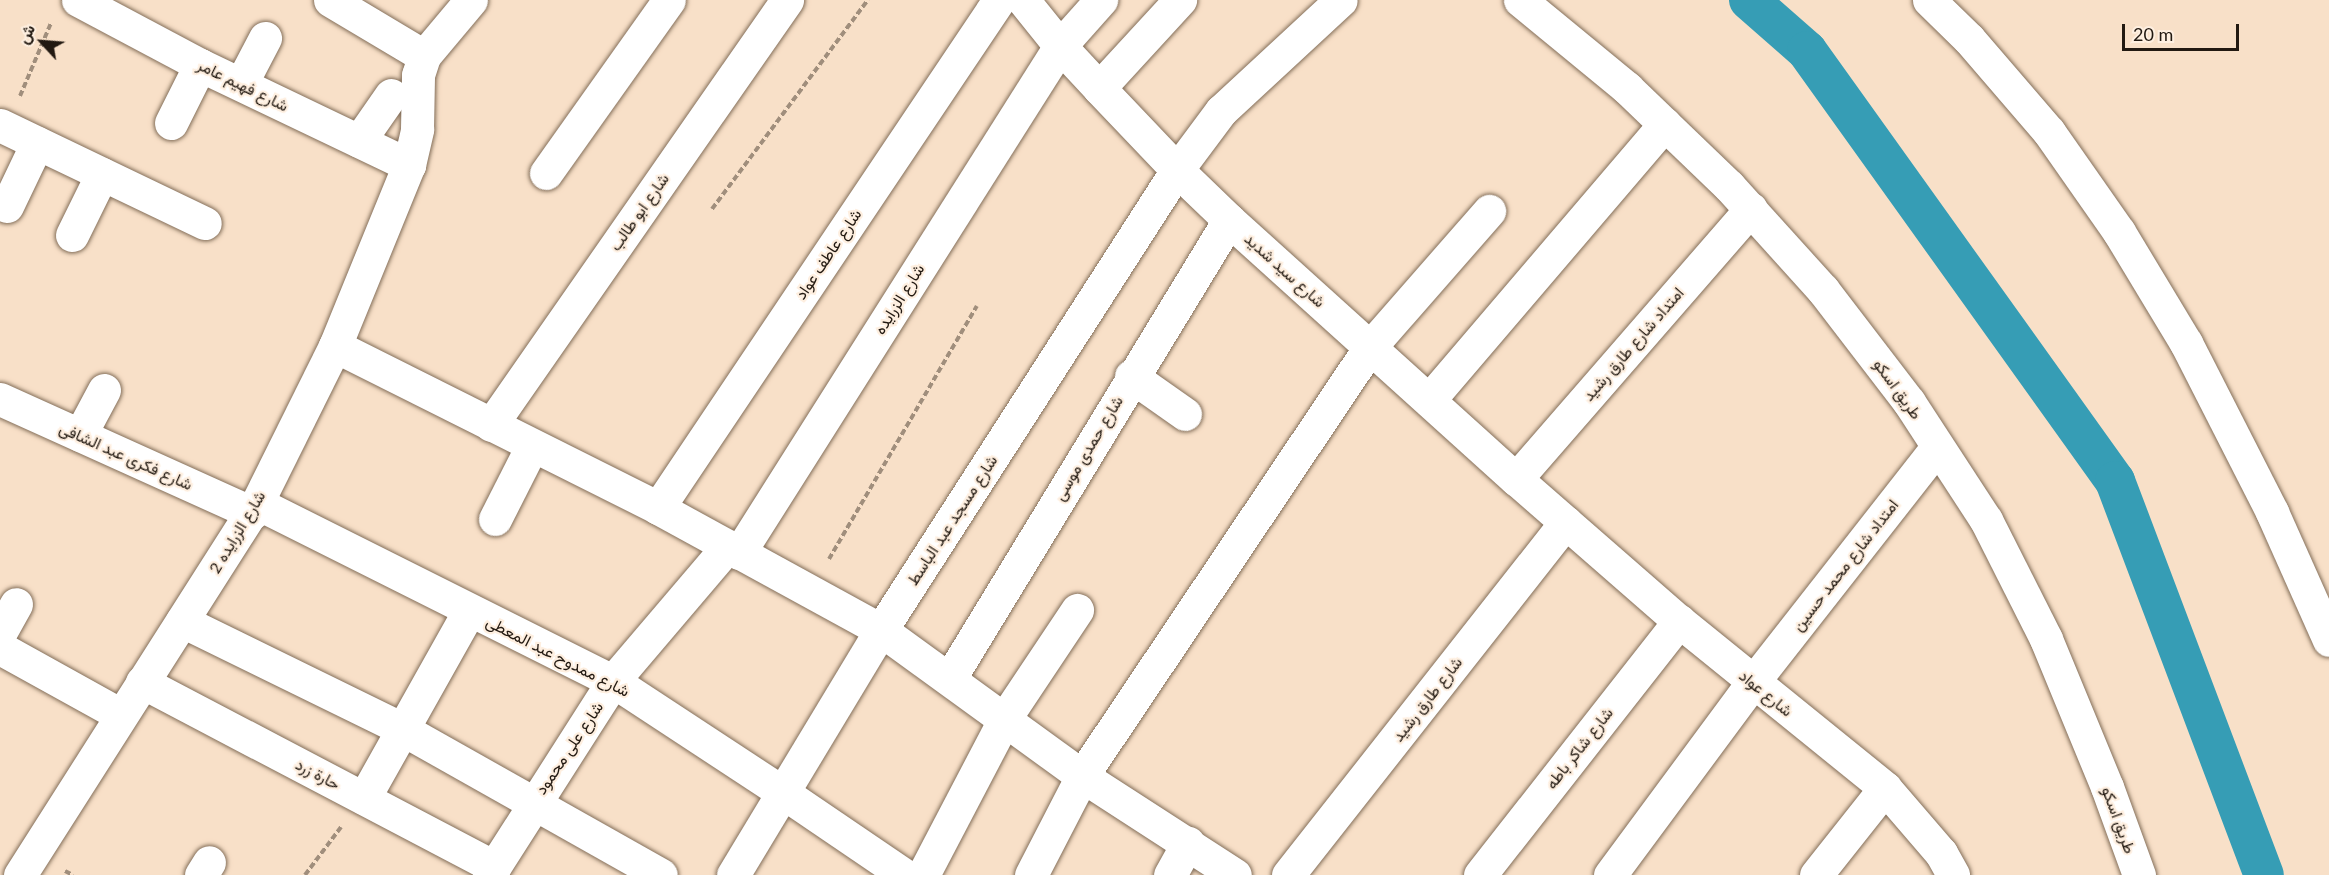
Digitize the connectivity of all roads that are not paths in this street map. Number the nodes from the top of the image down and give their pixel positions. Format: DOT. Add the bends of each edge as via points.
graph roads {
  1 [pos="78,0"];
  2 [pos="330,0"];
  3 [pos="471,0"];
  4 [pos="669,0"];
  5 [pos="786,0"];
  6 [pos="999,0"];
  7 [pos="1023,0"];
  8 [pos="1101,0"];
  9 [pos="1180,0"];
  10 [pos="1341,0"];
  11 [pos="1520,0"];
  12 [pos="1929,0"];
  13 [pos="265,38"];
  14 [pos="1060,46"];
  15 [pos="424,56"];
  16 [pos="200,64"];
  17 [pos="241,84"];
  18 [pos="1099,88"];
  19 [pos="391,96"];
  20 [pos="171,123"];
  21 [pos="1665,124"];
  22 [pos="3,127"];
  23 [pos="359,141"];
  24 [pos="37,143"];
  25 [pos="409,165"];
  26 [pos="1177,170"];
  27 [pos="546,173"];
  28 [pos="102,174"];
  29 [pos="7,206"];
  30 [pos="1751,209"];
  31 [pos="1489,211"];
  32 [pos="1229,220"];
  33 [pos="205,223"];
  34 [pos="72,235"];
  35 [pos="335,346"];
  36 [pos="1370,347"];
  37 [pos="1131,376"];
  38 [pos="104,390"];
  39 [pos="0,399"];
  40 [pos="1429,400"];
  41 [pos="1185,414"];
  42 [pos="490,424"];
  43 [pos="80,435"];
  44 [pos="532,446"];
  45 [pos="1938,447"];
  46 [pos="1516,478"];
  47 [pos="254,508"];
  48 [pos="658,508"];
  49 [pos="495,519"];
  50 [pos="1566,522"];
  51 [pos="734,549"];
  52 [pos="16,604"];
  53 [pos="469,610"];
  54 [pos="1077,610"];
  55 [pos="182,621"];
  56 [pos="1679,621"];
  57 [pos="881,630"];
  58 [pos="0,633"];
  59 [pos="2329,640"];
  60 [pos="0,648"];
  61 [pos="950,678"];
  62 [pos="613,681"];
  63 [pos="142,682"];
  64 [pos="1753,682"];
  65 [pos="121,716"];
  66 [pos="1005,718"];
  67 [pos="402,729"];
  68 [pos="1082,776"];
  69 [pos="1885,788"];
  70 [pos="782,792"];
  71 [pos="364,798"];
  72 [pos="534,801"];
  73 [pos="1188,843"];
  74 [pos="491,871"];
  75 [pos="20,875"];
  76 [pos="661,875"];
  77 [pos="733,875"];
  78 [pos="904,875"];
  79 [pos="923,875"];
  80 [pos="1031,875"];
  81 [pos="1170,875"];
  82 [pos="1235,875"];
  83 [pos="1288,875"];
  84 [pos="1480,875"];
  85 [pos="1610,875"];
  86 [pos="1815,875"];
  87 [pos="1953,875"];
  88 [pos="2139,875"];
  1 -- 16 [label="street, شارع فهيم عامر"];
  2 -- 15 [label="street"];
  3 -- 15 [label="street"];
  4 -- 27 [label="street"];
  5 -- 42 [label="street, شارع ابو طالب"];
  6 -- 48 [label="street, شارع عاطف عواد"];
  7 -- 14 [label="street, شارع سيد شديد"];
  8 -- 14 [label="street, شارع الزرايده"];
  9 -- 18 [label="street"];
  10 -- 26 [label="street, شارع مسجد عبد الباسط" via="1221,111"];
  11 -- 21 [label="street, طريق اسكو"];
  12 -- 59 [label="street" via="1969,39 2049,132 2119,232 2197,364 2272,512"];
  13 -- 17 [label="street"];
  14 -- 18 [label="street, شارع سيد شديد"];
  14 -- 51 [label="street, شارع الزرايده"];
  15 -- 25 [label="street, شارع الزرايده 2" via="418,75 417,129"];
  16 -- 17 [label="street, شارع فهيم عامر"];
  16 -- 20 [label="street"];
  17 -- 23 [label="street, شارع فهيم عامر"];
  18 -- 26 [label="street, شارع سيد شديد"];
  19 -- 23 [label="street"];
  21 -- 30 [label="street, طريق اسكو"];
  21 -- 40 [label="street"];
  22 -- 24 [label="street"];
  23 -- 25 [label="street, شارع فهيم عامر"];
  24 -- 28 [label="street"];
  24 -- 29 [label="street"];
  25 -- 35 [label="street, شارع الزرايده 2"];
  26 -- 32 [label="street, شارع سيد شديد"];
  26 -- 57 [label="street, شارع مسجد عبد الباسط"];
  28 -- 33 [label="street"];
  28 -- 34 [label="street"];
  30 -- 45 [label="street, طريق اسكو" via="1823,290 1909,402"];
  30 -- 46 [label="street, امتداد شارع طارق رشيد"];
  31 -- 36 [label="street"];
  32 -- 36 [label="street, شارع سيد شديد"];
  32 -- 37 [label="street, شارع حمدى موسى"];
  35 -- 42 [label="street"];
  35 -- 47 [label="street, شارع الزرايده 2"];
  36 -- 40 [label="street, شارع سيد شديد"];
  36 -- 68 [label="street"];
  37 -- 41 [label="street"];
  37 -- 61 [label="street, شارع حمدى موسى"];
  38 -- 43 [label="street"];
  39 -- 43 [label="street, شارع فكرى عبد الشافى"];
  40 -- 46 [label="street, شارع سيد شديد"];
  42 -- 44 [label="street"];
  43 -- 47 [label="street, شارع فكرى عبد الشافى"];
  44 -- 48 [label="street"];
  44 -- 49 [label="street"];
  45 -- 64 [label="street, امتداد شارع محمد حسين"];
  45 -- 88 [label="street, طريق اسكو" via="1986,520 2046,639"];
  46 -- 50 [label="street, شارع سيد شديد"];
  47 -- 53 [label="street, شارع ممدوح عبد المعطى"];
  47 -- 55 [label="street, شارع الزرايده 2"];
  48 -- 51 [label="street"];
  50 -- 56 [label="street, شارع عواد"];
  50 -- 83 [label="street, شارع طارق رشيد"];
  51 -- 57 [label="street"];
  51 -- 62 [label="street, شارع على محمود"];
  52 -- 58 [label="street"];
  53 -- 62 [label="street, شارع ممدوح عبد المعطى"];
  53 -- 67 [label="street"];
  54 -- 66 [label="street"];
  55 -- 63 [label="street, شارع الزرايده 2"];
  55 -- 67 [label="street"];
  56 -- 64 [label="street, شارع عواد"];
  56 -- 84 [label="street, شارع شاكر باطه"];
  57 -- 61 [label="street"];
  57 -- 70 [label="street, شارع مسجد عبد الباسط"];
  60 -- 65 [label="street"];
  61 -- 66 [label="street"];
  62 -- 70 [label="street, شارع ممدوح عبد المعطى"];
  62 -- 72 [label="street, شارع على محمود"];
  63 -- 65 [label="street, شارع الزرايده 2"];
  63 -- 71 [label="street, حارة زرد"];
  64 -- 69 [label="street, شارع عواد"];
  64 -- 85 [label="street, امتداد شارع محمد حسين"];
  65 -- 75 [label="street, شارع الزرايده 2"];
  66 -- 68 [label="street"];
  66 -- 79 [label="street"];
  67 -- 71 [label="street"];
  67 -- 72 [label="street"];
  68 -- 73 [label="street"];
  68 -- 80 [label="street"];
  69 -- 86 [label="street"];
  69 -- 87 [label="street, شارع عواد" via="1941,853"];
  70 -- 77 [label="street, شارع مسجد عبد الباسط"];
  70 -- 78 [label="street, شارع ممدوح عبد المعطى"];
  71 -- 74 [label="street, حارة زرد"];
  72 -- 74 [label="street, شارع على محمود"];
  72 -- 76 [label="street"];
  73 -- 81 [label="street"];
  73 -- 82 [label="street"];
}
